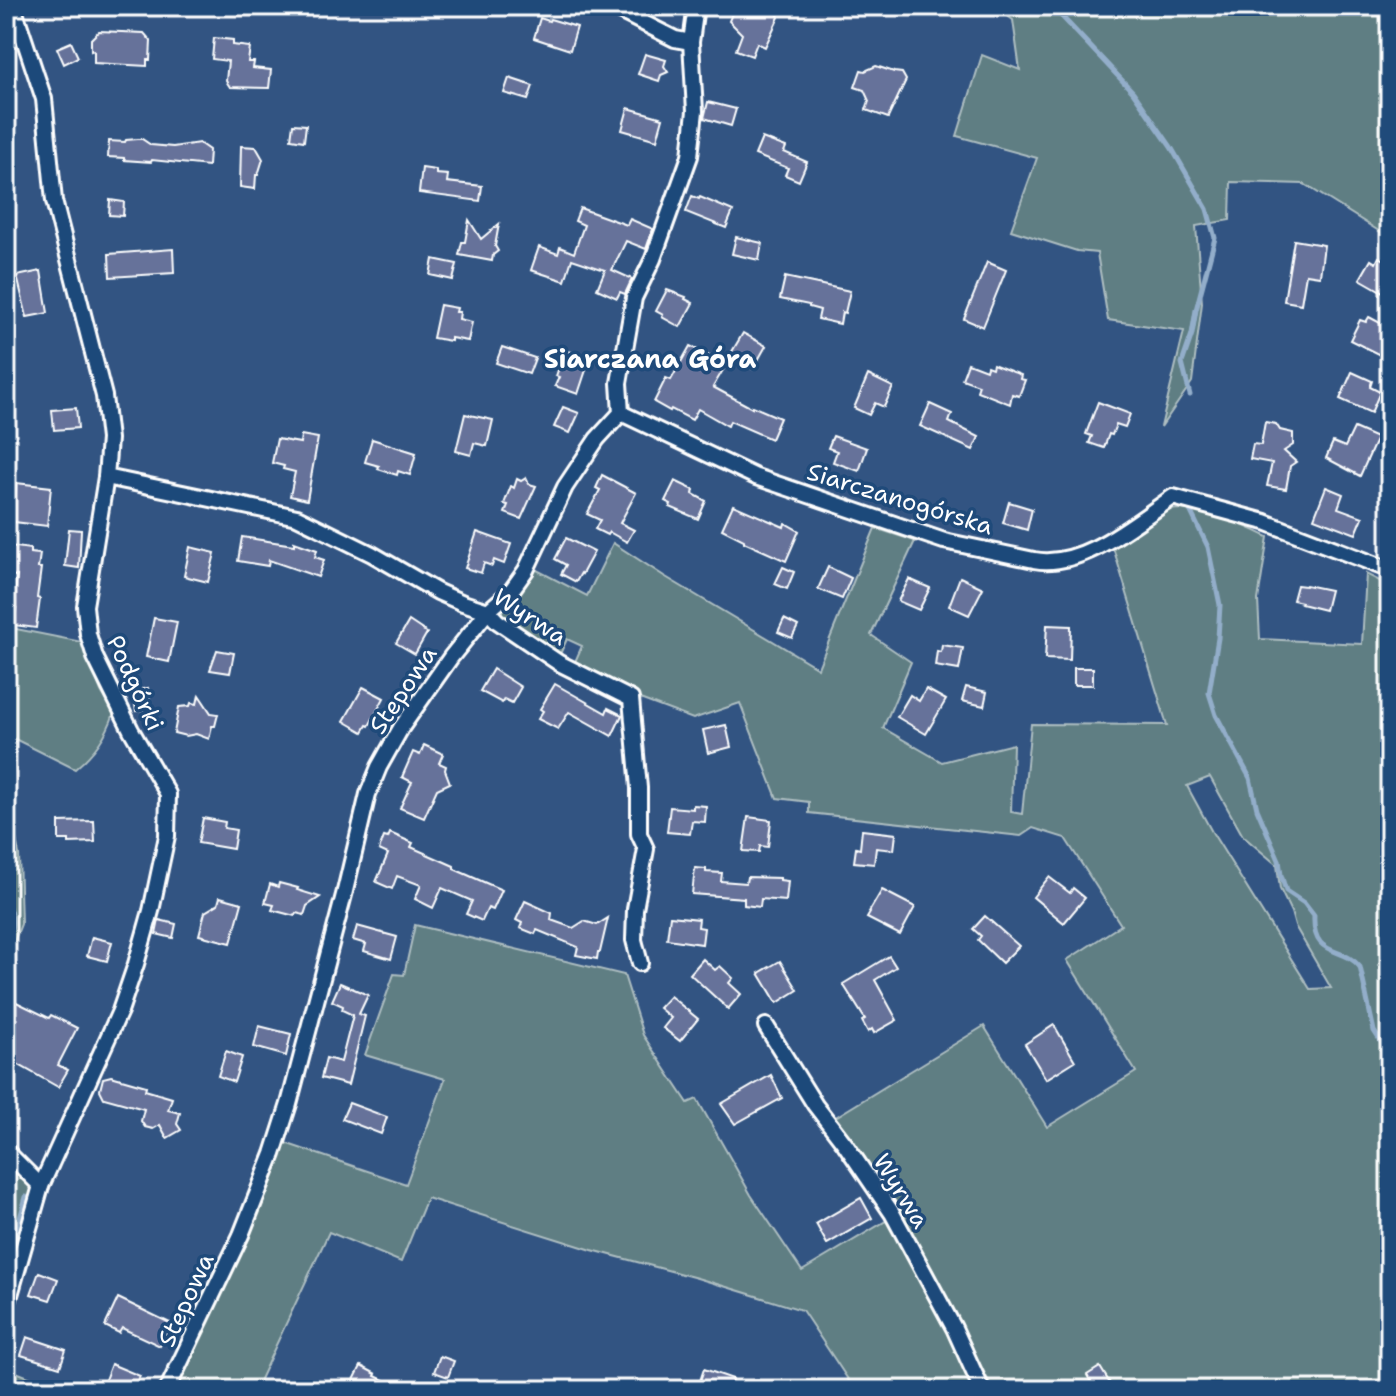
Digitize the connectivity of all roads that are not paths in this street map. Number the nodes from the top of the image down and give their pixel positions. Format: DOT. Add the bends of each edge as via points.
graph roads {
  1 [pos="13,6"];
  2 [pos="610,6"];
  3 [pos="696,6"];
  4 [pos="691,42"];
  5 [pos="621,413"];
  6 [pos="106,477"];
  7 [pos="1390,570"];
  8 [pos="488,611"];
  9 [pos="640,963"];
  10 [pos="766,1026"];
  11 [pos="6,1151"];
  12 [pos="41,1186"];
  13 [pos="6,1309"];
  14 [pos="167,1390"];
  15 [pos="982,1390"];
  1 -- 6 [label="street, Podgórki" via="44,99 54,201 104,396"];
  2 -- 4 [label="street"];
  3 -- 4 [label="street"];
  4 -- 5 [label="street" via="695,111 690,156 634,298 619,383"];
  5 -- 7 [label="street, Siarczanogórska" via="756,477 944,541 1004,554 1045,562 1070,559 1173,497 1265,522"];
  5 -- 8 [label="street, Stepowa" via="572,475 526,570"];
  6 -- 8 [label="street, Wyrwa" via="297,517 438,592"];
  6 -- 12 [label="street, Podgórki" via="85,606 88,634 131,730 168,794 167,836 151,911 120,1011"];
  8 -- 9 [label="street, Wyrwa" via="559,663 631,699 639,834 646,849 635,909"];
  8 -- 14 [label="street, Stepowa" via="401,728 379,767 273,1154"];
  10 -- 15 [label="street, Wyrwa" via="892,1213"];
  11 -- 12 [label="street"];
  12 -- 13 [label="street, Podgórki"];
}
